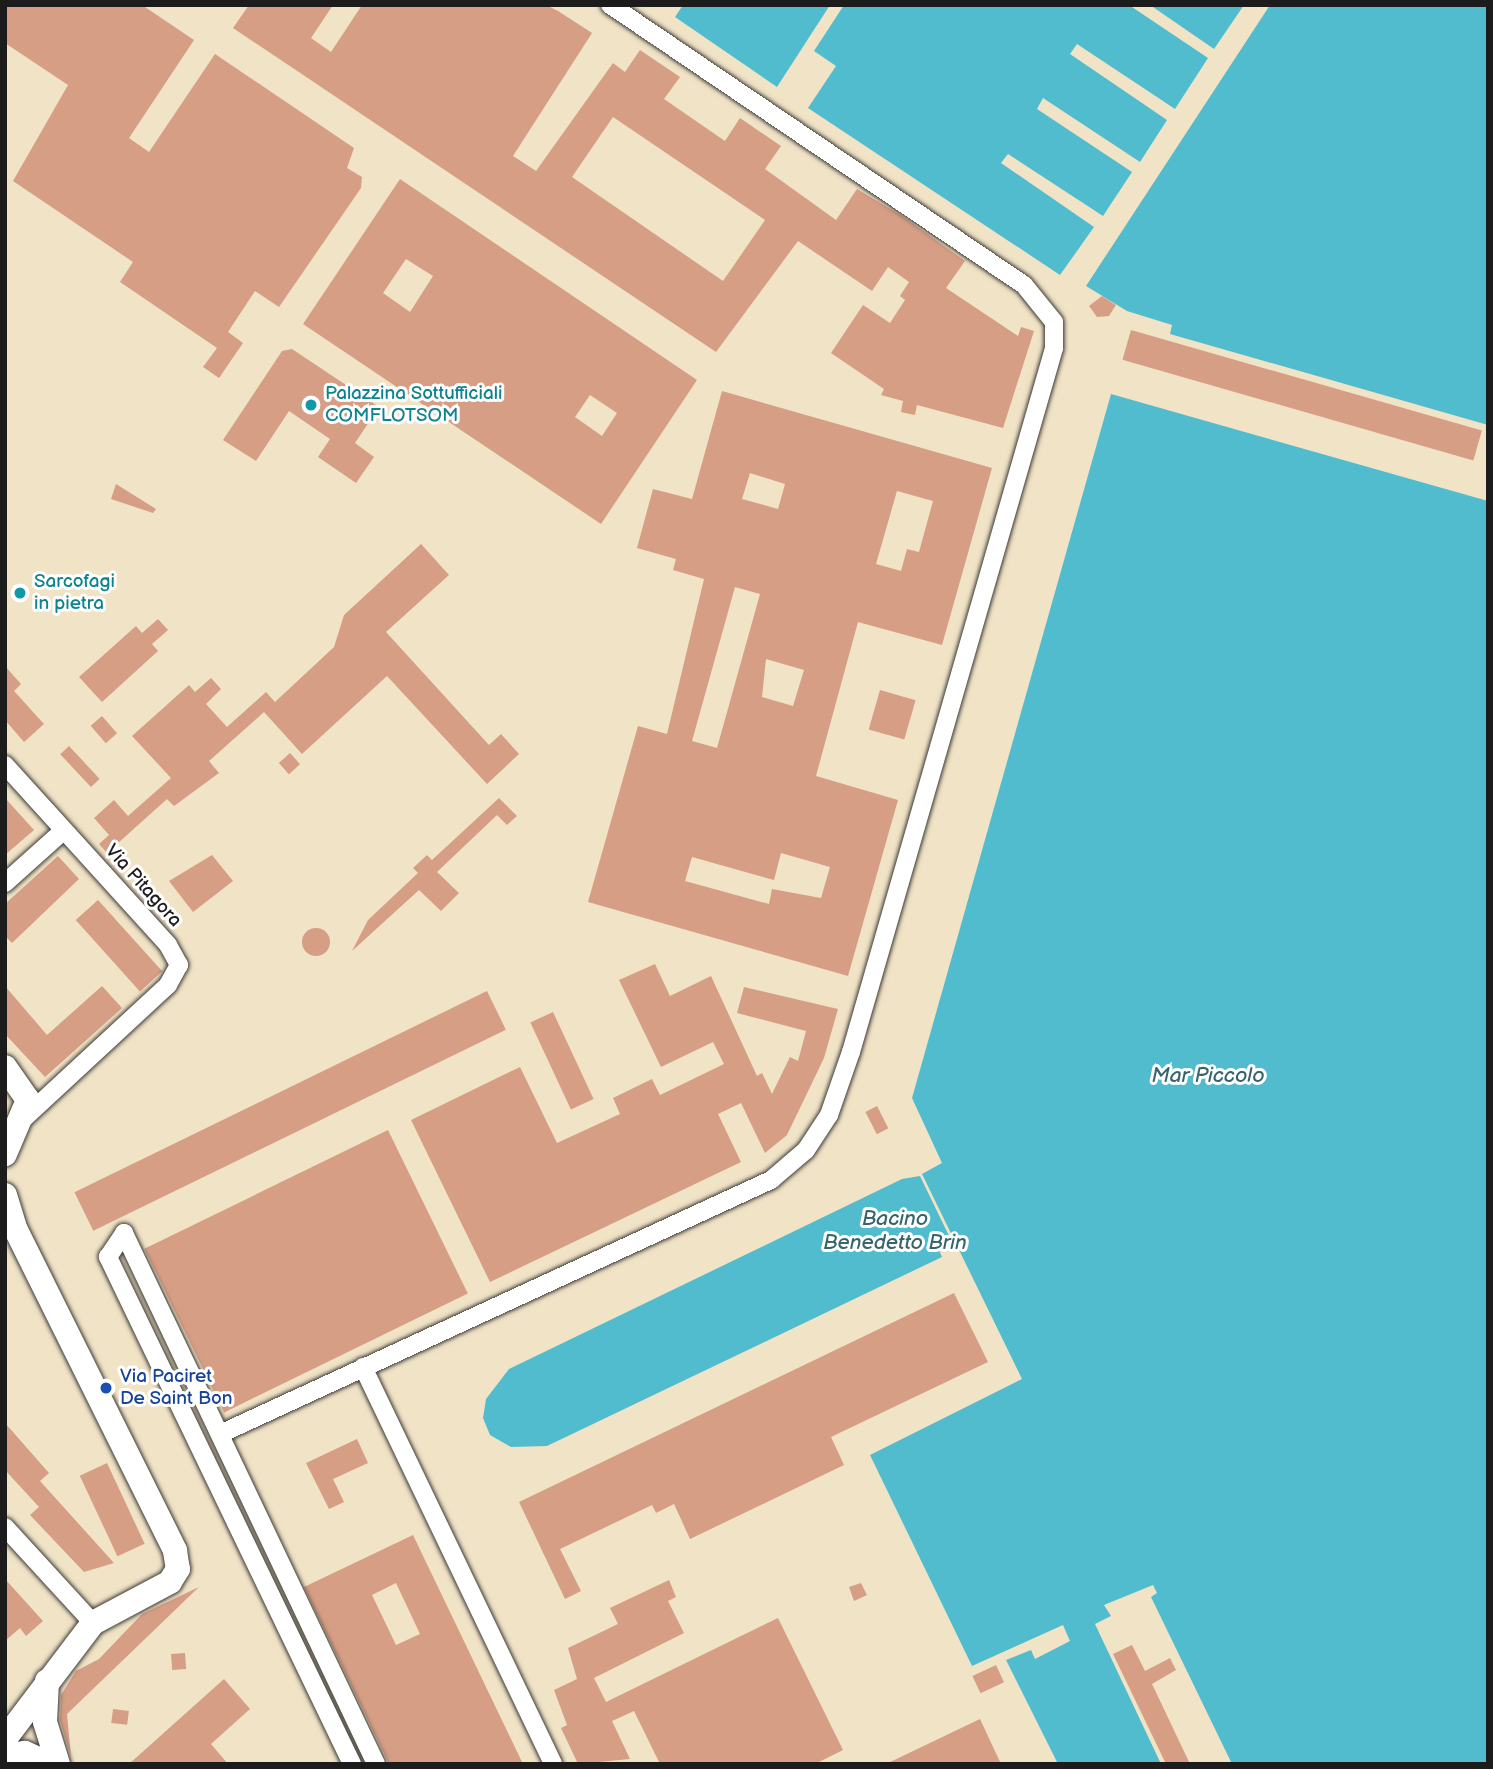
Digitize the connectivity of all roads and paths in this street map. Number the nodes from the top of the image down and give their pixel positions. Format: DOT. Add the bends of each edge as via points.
graph roads {
  1 [pos="610,5"];
  2 [pos="5,765"];
  3 [pos="64,830"];
  4 [pos="5,883"];
  5 [pos="5,1068"];
  6 [pos="13,1127"];
  7 [pos="5,1154"];
  8 [pos="5,1195"];
  9 [pos="10,1224"];
  10 [pos="363,1367"];
  11 [pos="220,1434"];
  12 [pos="5,1527"];
  13 [pos="93,1623"];
  14 [pos="47,1681"];
  15 [pos="5,1739"];
  16 [pos="5,1756"];
  17 [pos="50,1764"];
  18 [pos="58,1764"];
  19 [pos="352,1764"];
  20 [pos="376,1764"];
  21 [pos="553,1764"];
  1 -- 10 [label="street" via="1024,285 1054,321 1054,348 851,1052 828,1115 806,1150 771,1180"];
  2 -- 3 [label="street, Via Pitagora"];
  3 -- 4 [label="street"];
  3 -- 6 [label="street, Via Pitagora" via="168,945 179,965 168,985"];
  5 -- 6 [label="main road" via="28,1097"];
  6 -- 7 [label="main road"];
  8 -- 9 [label="main road"];
  9 -- 13 [label="main road" via="175,1551 178,1570 170,1582"];
  10 -- 11 [label="street"];
  10 -- 21 [label="street"];
  11 -- 19 [label="street" via="124,1233 108,1257"];
  11 -- 20 [label="street"];
  12 -- 13 [label="street"];
  13 -- 14 [label="main road"];
  14 -- 15 [label="main road"];
  14 -- 18 [label="main road" via="45,1722"];
  16 -- 17 [label="main road" via="24,1753"];
}
